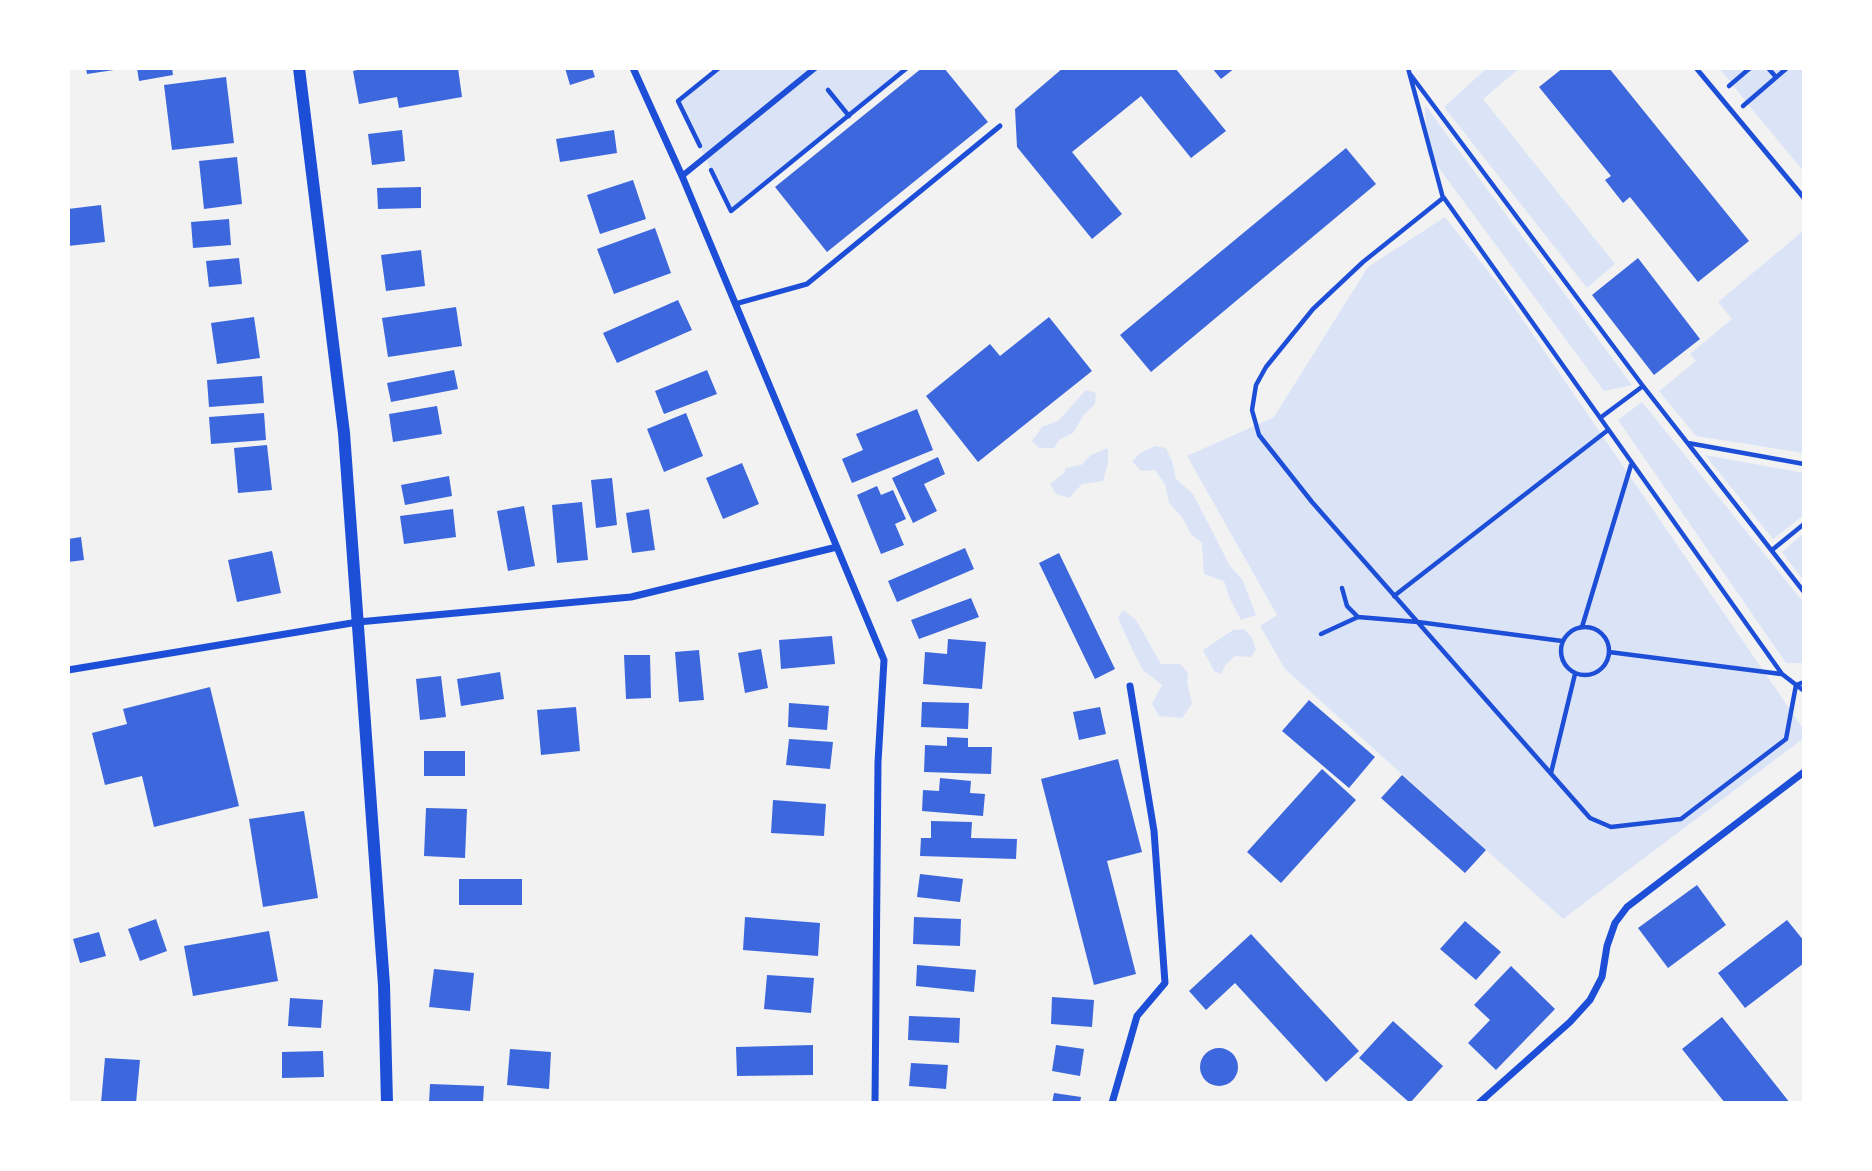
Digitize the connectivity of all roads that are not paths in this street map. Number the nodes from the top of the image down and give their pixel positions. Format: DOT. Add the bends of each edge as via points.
graph roads {
  1 [pos="299,68"];
  2 [pos="633,68"];
  3 [pos="815,68"];
  4 [pos="1696,68"];
  5 [pos="1000,126"];
  6 [pos="682,176"];
  7 [pos="1804,198"];
  8 [pos="735,304"];
  9 [pos="837,547"];
  10 [pos="358,622"];
  11 [pos="68,670"];
  12 [pos="1130,687"];
  13 [pos="1804,772"];
  14 [pos="387,1103"];
  15 [pos="875,1103"];
  16 [pos="1112,1103"];
  17 [pos="1479,1103"];
  1 -- 10 [label="street" via="344,433"];
  2 -- 6 [label="street"];
  3 -- 6 [label="street"];
  4 -- 7 [label="lane"];
  5 -- 8 [label="lane" via="807,284"];
  6 -- 8 [label="street"];
  8 -- 9 [label="street"];
  9 -- 10 [label="street" via="631,597"];
  9 -- 15 [label="street" via="884,660 878,762"];
  10 -- 11 [label="street"];
  10 -- 14 [label="street" via="384,985"];
  12 -- 16 [label="street" via="1154,831 1165,983 1136,1016"];
  13 -- 17 [label="street" via="1627,907 1615,923 1602,978 1590,1000"];
}
